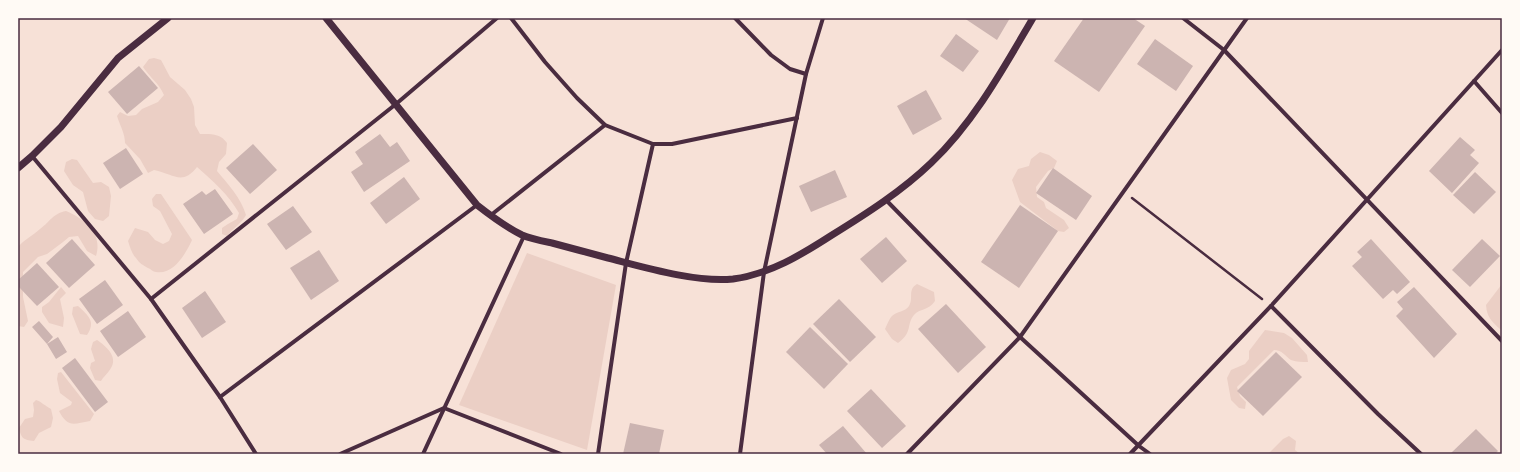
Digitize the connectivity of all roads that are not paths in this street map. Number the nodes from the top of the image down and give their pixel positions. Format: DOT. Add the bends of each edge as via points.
graph roads {
  1 [pos="168,18"];
  2 [pos="326,18"];
  3 [pos="497,18"];
  4 [pos="511,18"];
  5 [pos="735,18"];
  6 [pos="823,18"];
  7 [pos="1033,18"];
  8 [pos="1183,18"];
  9 [pos="1247,18"];
  10 [pos="1224,50"];
  11 [pos="1502,50"];
  12 [pos="806,74"];
  13 [pos="1474,81"];
  14 [pos="396,104"];
  15 [pos="1502,113"];
  16 [pos="797,118"];
  17 [pos="605,125"];
  18 [pos="653,144"];
  19 [pos="32,156"];
  20 [pos="18,168"];
  21 [pos="1366,199"];
  22 [pos="886,200"];
  23 [pos="477,205"];
  24 [pos="491,215"];
  25 [pos="524,236"];
  26 [pos="626,263"];
  27 [pos="764,272"];
  28 [pos="151,299"];
  29 [pos="1271,306"];
  30 [pos="1020,337"];
  31 [pos="1502,341"];
  32 [pos="220,397"];
  33 [pos="444,408"];
  34 [pos="1139,446"];
  35 [pos="256,454"];
  36 [pos="340,454"];
  37 [pos="422,454"];
  38 [pos="561,454"];
  39 [pos="598,454"];
  40 [pos="740,454"];
  41 [pos="907,454"];
  42 [pos="1130,454"];
  43 [pos="1150,454"];
  44 [pos="1422,454"];
  1 -- 19 [label="street" via="118,58 61,127"];
  2 -- 14 [label="street"];
  3 -- 14 [label="street"];
  4 -- 17 [label="street" via="576,98"];
  5 -- 12 [label="street" via="771,55 790,69"];
  6 -- 12 [label="street"];
  7 -- 22 [label="street" via="982,102 955,137 931,163"];
  8 -- 10 [label="street"];
  9 -- 10 [label="street"];
  10 -- 21 [label="street"];
  10 -- 30 [label="street"];
  11 -- 13 [label="street"];
  12 -- 16 [label="street"];
  13 -- 15 [label="street"];
  13 -- 21 [label="street"];
  14 -- 23 [label="street"];
  14 -- 28 [label="street"];
  16 -- 18 [label="street" via="672,144"];
  16 -- 27 [label="street"];
  17 -- 18 [label="street"];
  17 -- 24 [label="street"];
  18 -- 26 [label="street"];
  19 -- 20 [label="street"];
  19 -- 28 [label="street"];
  21 -- 29 [label="street"];
  21 -- 31 [label="street"];
  22 -- 27 [label="street" via="808,251"];
  22 -- 30 [label="street"];
  23 -- 24 [label="street"];
  23 -- 32 [label="street"];
  24 -- 25 [label="street"];
  25 -- 26 [label="street"];
  25 -- 33 [label="street"];
  26 -- 27 [label="street" via="708,279 731,279"];
  26 -- 39 [label="street"];
  27 -- 40 [label="street"];
  28 -- 32 [label="street"];
  29 -- 34 [label="street"];
  29 -- 44 [label="street" via="1378,414"];
  30 -- 34 [label="street"];
  30 -- 41 [label="street"];
  32 -- 35 [label="street"];
  33 -- 36 [label="street"];
  33 -- 37 [label="street"];
  33 -- 38 [label="street"];
  34 -- 42 [label="street"];
  34 -- 43 [label="street"];
}
